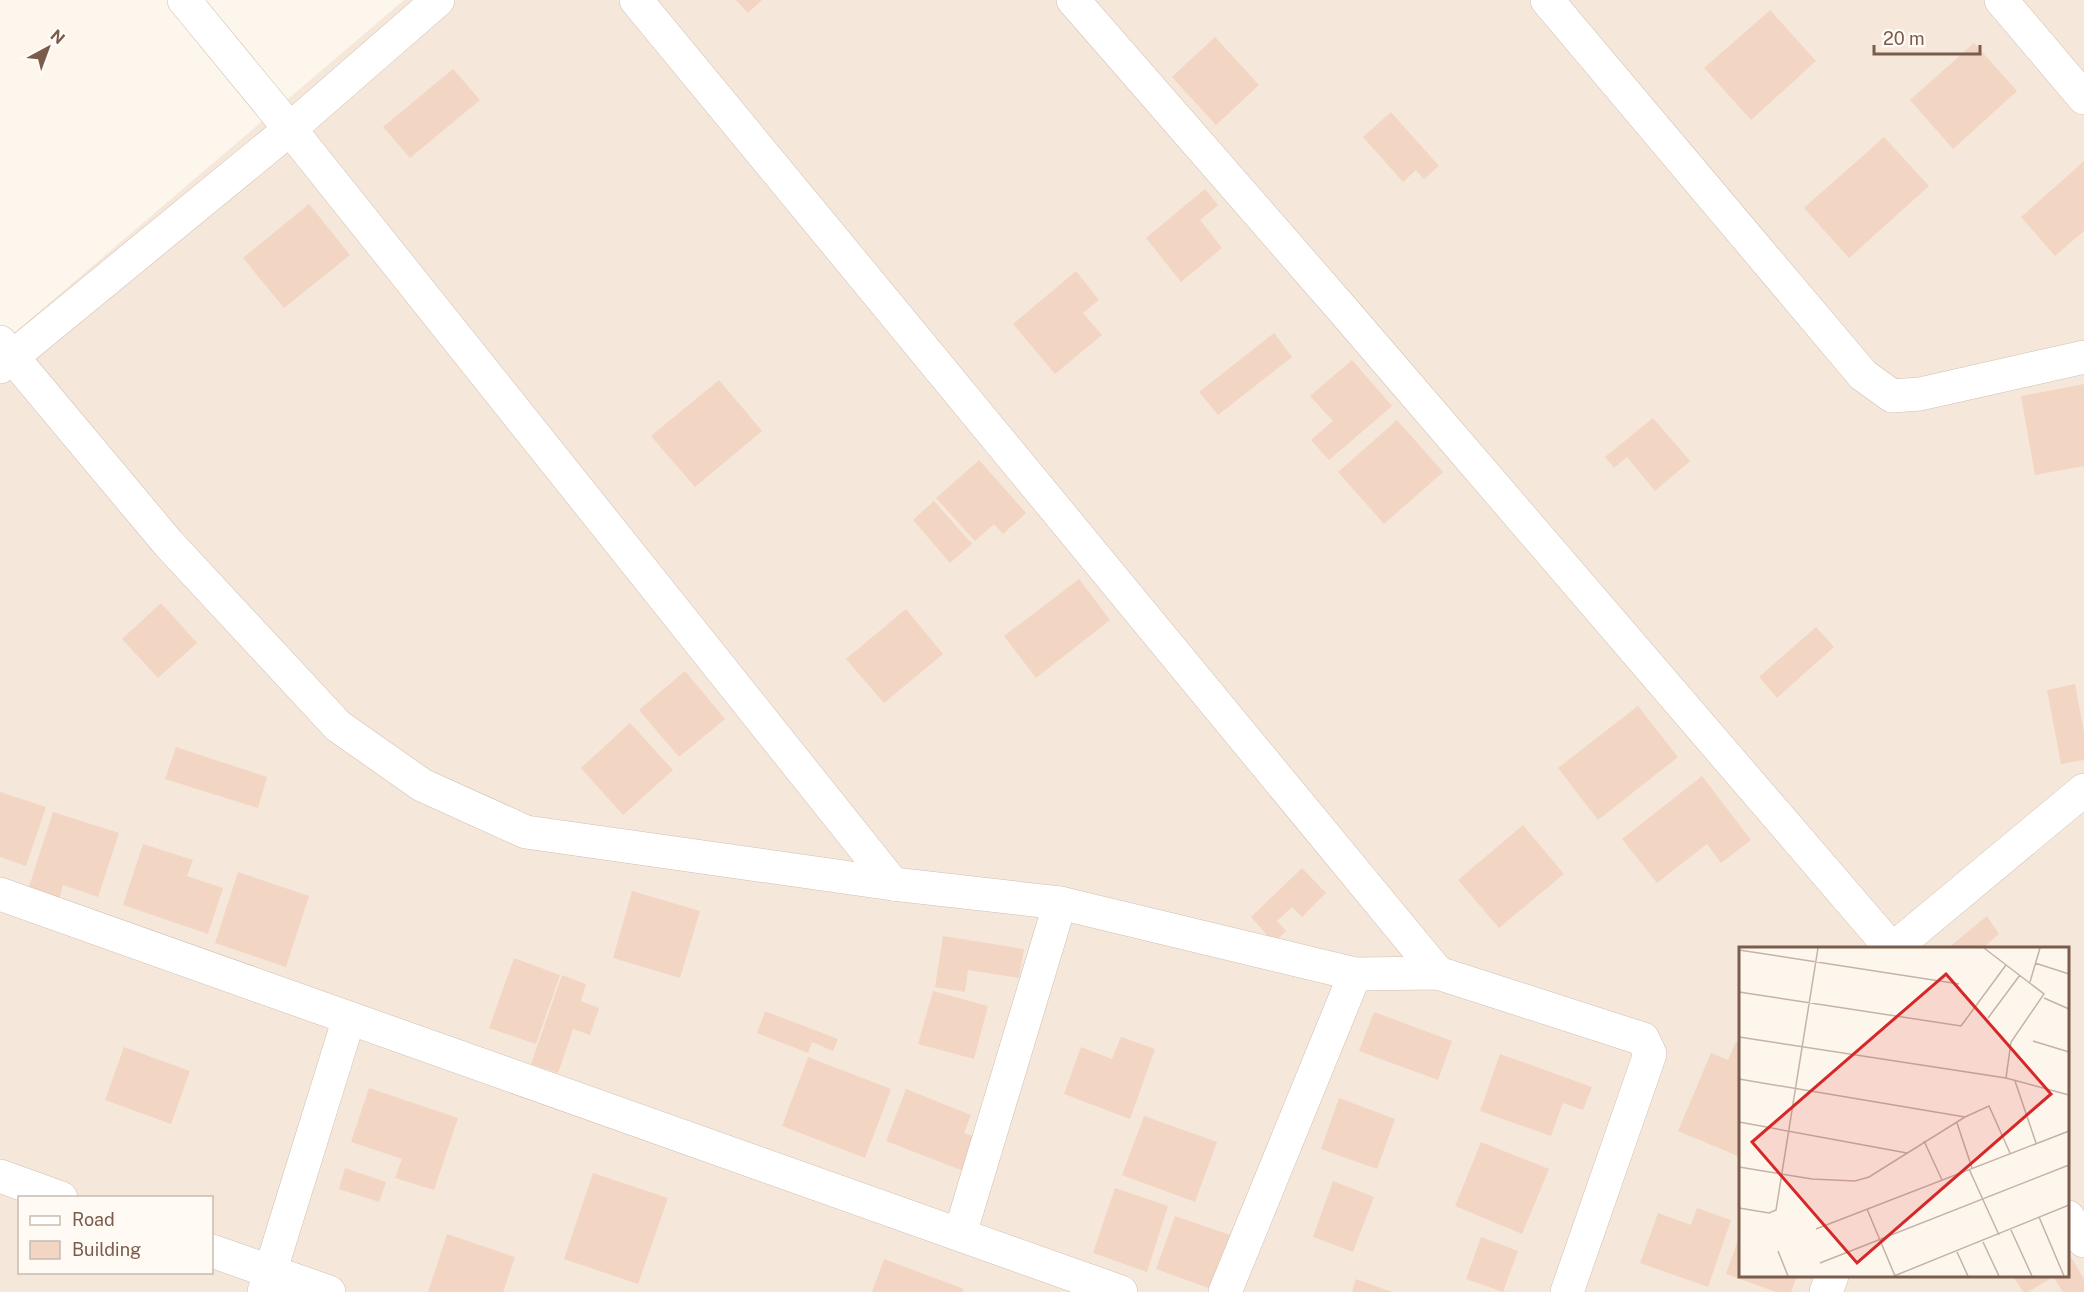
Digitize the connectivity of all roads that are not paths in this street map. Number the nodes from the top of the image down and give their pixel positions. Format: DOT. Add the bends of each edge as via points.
graph roads {
  1 [pos="184,0"];
  2 [pos="438,0"];
  3 [pos="636,0"];
  4 [pos="1073,0"];
  5 [pos="1547,0"];
  6 [pos="2001,0"];
  7 [pos="2084,99"];
  8 [pos="290,129"];
  9 [pos="4,355"];
  10 [pos="2084,357"];
  11 [pos="2084,790"];
  12 [pos="893,884"];
  13 [pos="0,894"];
  14 [pos="1060,903"];
  15 [pos="1892,947"];
  16 [pos="1894,947"];
  17 [pos="1438,972"];
  18 [pos="1355,974"];
  19 [pos="349,1018"];
  20 [pos="0,1176"];
  21 [pos="58,1196"];
  22 [pos="2069,1220"];
  23 [pos="960,1234"];
  24 [pos="2084,1241"];
  25 [pos="213,1252"];
  26 [pos="1831,1277"];
  27 [pos="268,1282"];
  28 [pos="328,1292"];
  29 [pos="1121,1292"];
  30 [pos="1225,1292"];
  31 [pos="1567,1292"];
  32 [pos="1826,1292"];
  1 -- 8 [label="street"];
  2 -- 8 [label="street"];
  3 -- 17 [label="street"];
  4 -- 15 [label="street"];
  5 -- 10 [label="street" via="1863,375 1892,396 1920,394"];
  6 -- 7 [label="street"];
  8 -- 9 [label="street"];
  8 -- 12 [label="street"];
  9 -- 12 [label="street" via="168,543 338,726 422,785 526,832"];
  11 -- 16 [label="street"];
  12 -- 14 [label="street"];
  13 -- 19 [label="street"];
  14 -- 18 [label="street"];
  14 -- 23 [label="street"];
  17 -- 18 [label="street"];
  17 -- 31 [label="street" via="1642,1039 1650,1054"];
  18 -- 30 [label="street"];
  19 -- 23 [label="street"];
  19 -- 27 [label="street"];
  20 -- 21 [label="street"];
  22 -- 24 [label="street"];
  23 -- 29 [label="street"];
  25 -- 27 [label="street"];
  26 -- 32 [label="street"];
  27 -- 28 [label="street"];
}
